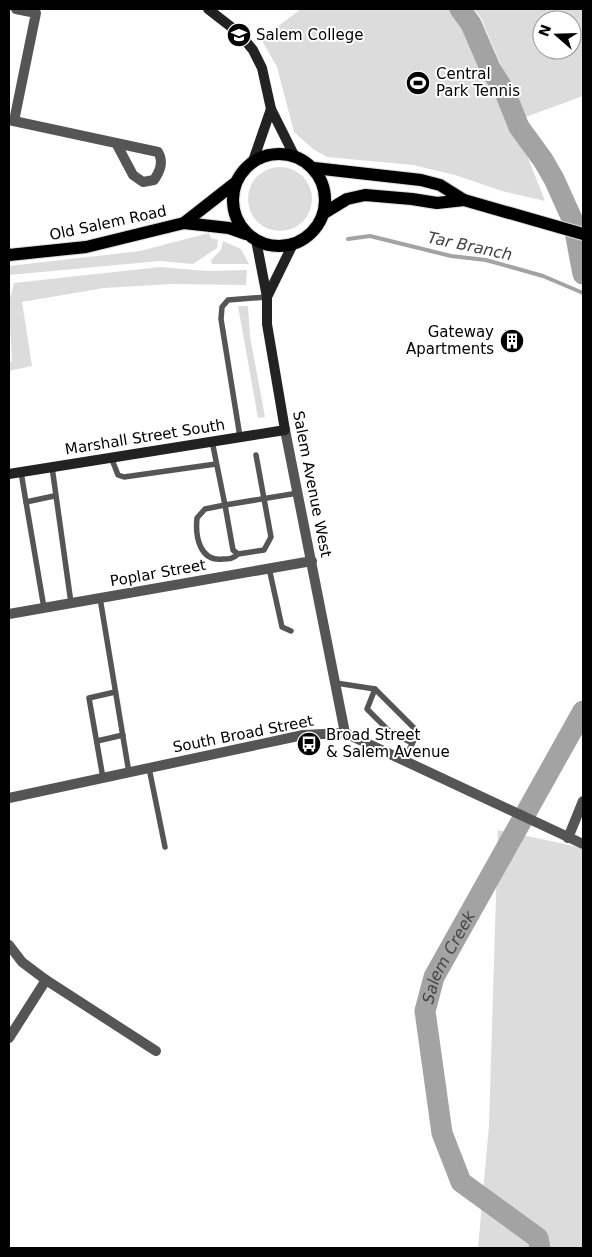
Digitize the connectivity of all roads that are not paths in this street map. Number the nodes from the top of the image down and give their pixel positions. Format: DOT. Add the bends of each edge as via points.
graph roads {
  1 [pos="16,9"];
  2 [pos="208,9"];
  3 [pos="271,108"];
  4 [pos="11,121"];
  5 [pos="116,142"];
  6 [pos="294,156"];
  7 [pos="253,161"];
  8 [pos="314,168"];
  9 [pos="236,183"];
  10 [pos="464,200"];
  11 [pos="324,213"];
  12 [pos="184,223"];
  13 [pos="583,234"];
  14 [pos="252,237"];
  15 [pos="293,244"];
  16 [pos="9,255"];
  17 [pos="267,297"];
  18 [pos="285,430"];
  19 [pos="240,437"];
  20 [pos="212,441"];
  21 [pos="256,455"];
  22 [pos="111,458"];
  23 [pos="216,464"];
  24 [pos="52,467"];
  25 [pos="21,472"];
  26 [pos="9,474"];
  27 [pos="298,493"];
  28 [pos="54,496"];
  29 [pos="264,499"];
  30 [pos="26,502"];
  31 [pos="224,505"];
  32 [pos="238,554"];
  33 [pos="312,561"];
  34 [pos="269,568"];
  35 [pos="100,598"];
  36 [pos="70,603"];
  37 [pos="44,608"];
  38 [pos="9,614"];
  39 [pos="291,630"];
  40 [pos="336,683"];
  41 [pos="375,689"];
  42 [pos="116,692"];
  43 [pos="345,733"];
  44 [pos="123,735"];
  45 [pos="97,741"];
  46 [pos="412,743"];
  47 [pos="404,760"];
  48 [pos="149,768"];
  49 [pos="129,773"];
  50 [pos="103,778"];
  51 [pos="9,798"];
  52 [pos="583,801"];
  53 [pos="568,838"];
  54 [pos="583,844"];
  55 [pos="166,847"];
  56 [pos="9,945"];
  57 [pos="46,980"];
  58 [pos="9,1038"];
  59 [pos="156,1051"];
  1 -- 4 [label="street" via="36,13"];
  2 -- 3 [label="main road" via="239,33 253,50 262,68"];
  3 -- 6 [label="main road"];
  3 -- 7 [label="main road"];
  4 -- 5 [label="street"];
  5 -- 5 [label="street" via="133,176 143,182 154,180 160,170 158,152"];
  6 -- 7 [label="main road" via="280,153"];
  6 -- 8 [label="main road"];
  7 -- 9 [label="main road" via="242,171"];
  8 -- 10 [label="main road" via="421,180 440,185"];
  8 -- 11 [label="main road" via="324,189"];
  9 -- 12 [label="main road, Old Salem Road"];
  9 -- 14 [label="main road" via="232,197 234,211 239,224"];
  10 -- 11 [label="main road" via="437,203 366,195 347,199"];
  10 -- 13 [label="main road"];
  11 -- 15 [label="main road" via="317,227"];
  12 -- 14 [label="main road, Old Salem Road" via="229,228"];
  12 -- 16 [label="main road, Old Salem Road" via="86,247"];
  14 -- 15 [label="main road" via="274,246"];
  14 -- 17 [label="main road, Salem Avenue West"];
  15 -- 17 [label="main road"];
  17 -- 18 [label="main road, Salem Avenue West" via="267,324"];
  17 -- 19 [label="lane" via="228,300 222,307 221,319"];
  18 -- 19 [label="main road, Marshall Street South"];
  18 -- 27 [label="street, Salem Avenue West"];
  19 -- 20 [label="main road, Marshall Street South"];
  20 -- 22 [label="main road, Marshall Street South"];
  20 -- 23 [label="lane"];
  21 -- 29 [label="lane"];
  22 -- 23 [label="lane" via="118,475 124,478"];
  22 -- 24 [label="main road, Marshall Street South"];
  23 -- 31 [label="lane"];
  24 -- 25 [label="main road, Marshall Street South"];
  24 -- 28 [label="lane"];
  25 -- 26 [label="main road, Marshall Street South"];
  25 -- 30 [label="lane"];
  27 -- 29 [label="lane"];
  27 -- 33 [label="street, Salem Avenue West"];
  28 -- 30 [label="lane"];
  28 -- 36 [label="lane"];
  29 -- 31 [label="lane"];
  29 -- 32 [label="lane" via="271,538 264,550"];
  30 -- 37 [label="lane"];
  31 -- 32 [label="lane" via="233,550"];
  31 -- 32 [label="lane" via="200,512 197,524 202,550 211,560 234,558"];
  33 -- 34 [label="street, Poplar Street"];
  33 -- 40 [label="street, Salem Avenue West"];
  34 -- 35 [label="street, Poplar Street"];
  34 -- 39 [label="lane" via="282,627"];
  35 -- 36 [label="street, Poplar Street"];
  35 -- 42 [label="lane"];
  36 -- 37 [label="street, Poplar Street"];
  37 -- 38 [label="street, Poplar Street"];
  40 -- 41 [label="lane"];
  40 -- 43 [label="street, Salem Avenue West"];
  41 -- 46 [label="lane" via="418,732"];
  41 -- 46 [label="lane" via="367,709 388,731"];
  42 -- 44 [label="lane"];
  42 -- 45 [label="lane" via="90,698"];
  43 -- 47 [label="street, South Broad Street"];
  43 -- 48 [label="street, South Broad Street" via="303,735"];
  44 -- 45 [label="lane"];
  44 -- 49 [label="lane"];
  45 -- 50 [label="lane"];
  46 -- 47 [label="lane"];
  47 -- 53 [label="street, South Broad Street"];
  48 -- 49 [label="street, South Broad Street"];
  48 -- 55 [label="lane"];
  49 -- 50 [label="street, South Broad Street"];
  50 -- 51 [label="street, South Broad Street"];
  52 -- 53 [label="street"];
  53 -- 54 [label="street, South Broad Street"];
  56 -- 57 [label="street" via="22,962"];
  57 -- 58 [label="street"];
  57 -- 59 [label="street"];
}
